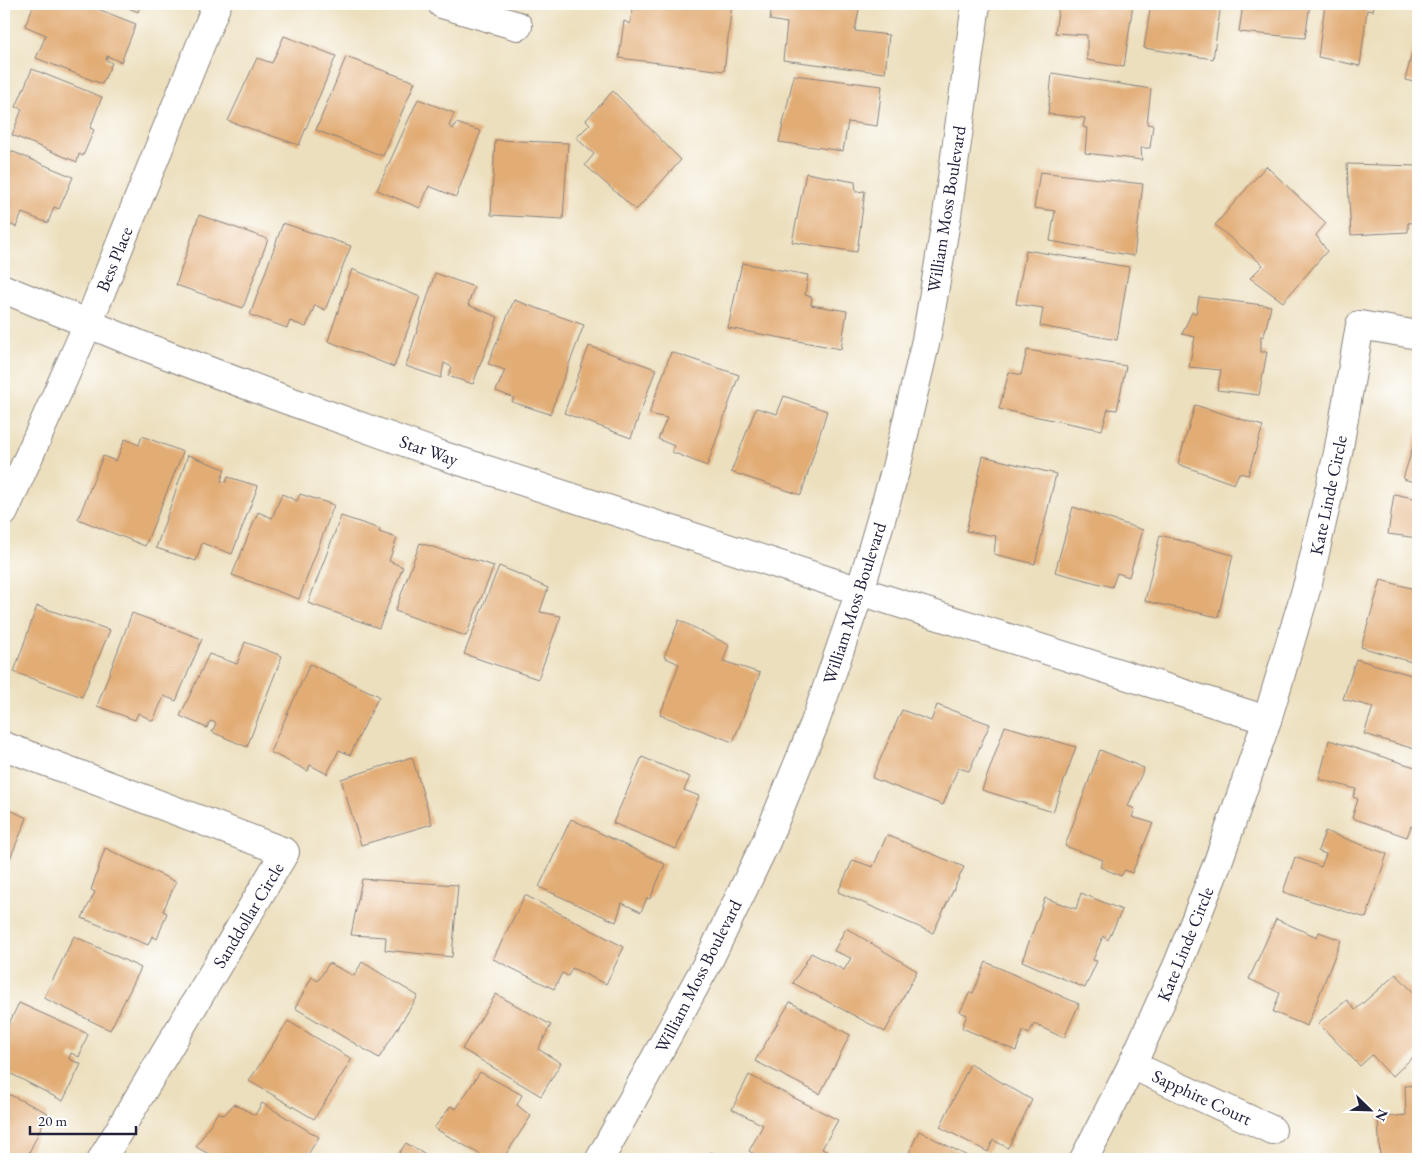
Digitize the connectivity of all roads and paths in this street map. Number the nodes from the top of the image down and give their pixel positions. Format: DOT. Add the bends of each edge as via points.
graph roads {
  1 [pos="217,4"];
  2 [pos="442,4"];
  3 [pos="976,4"];
  4 [pos="518,26"];
  5 [pos="4,289"];
  6 [pos="88,324"];
  7 [pos="1418,335"];
  8 [pos="4,512"];
  9 [pos="860,591"];
  10 [pos="1267,720"];
  11 [pos="4,746"];
  12 [pos="1132,1065"];
  13 [pos="1272,1130"];
  14 [pos="102,1159"];
  15 [pos="600,1159"];
  16 [pos="1084,1159"];
  1 -- 6 [label="street, Bess Place"];
  2 -- 4 [label="street"];
  3 -- 9 [label="street, William Moss Boulevard" via="926,340 896,468"];
  5 -- 6 [label="street, Star Way"];
  6 -- 8 [label="street, Bess Place"];
  6 -- 9 [label="street, Star Way" via="438,454"];
  7 -- 10 [label="street, Kate Linde Circle" via="1360,325 1338,452 1310,574"];
  9 -- 10 [label="street"];
  9 -- 15 [label="street, William Moss Boulevard" via="814,725 766,842 708,962"];
  10 -- 12 [label="street, Kate Linde Circle" via="1218,862 1178,964"];
  11 -- 14 [label="street, Sanddollar Circle" via="285,852"];
  12 -- 13 [label="street, Sapphire Court"];
  12 -- 16 [label="street, Kate Linde Circle"];
}
